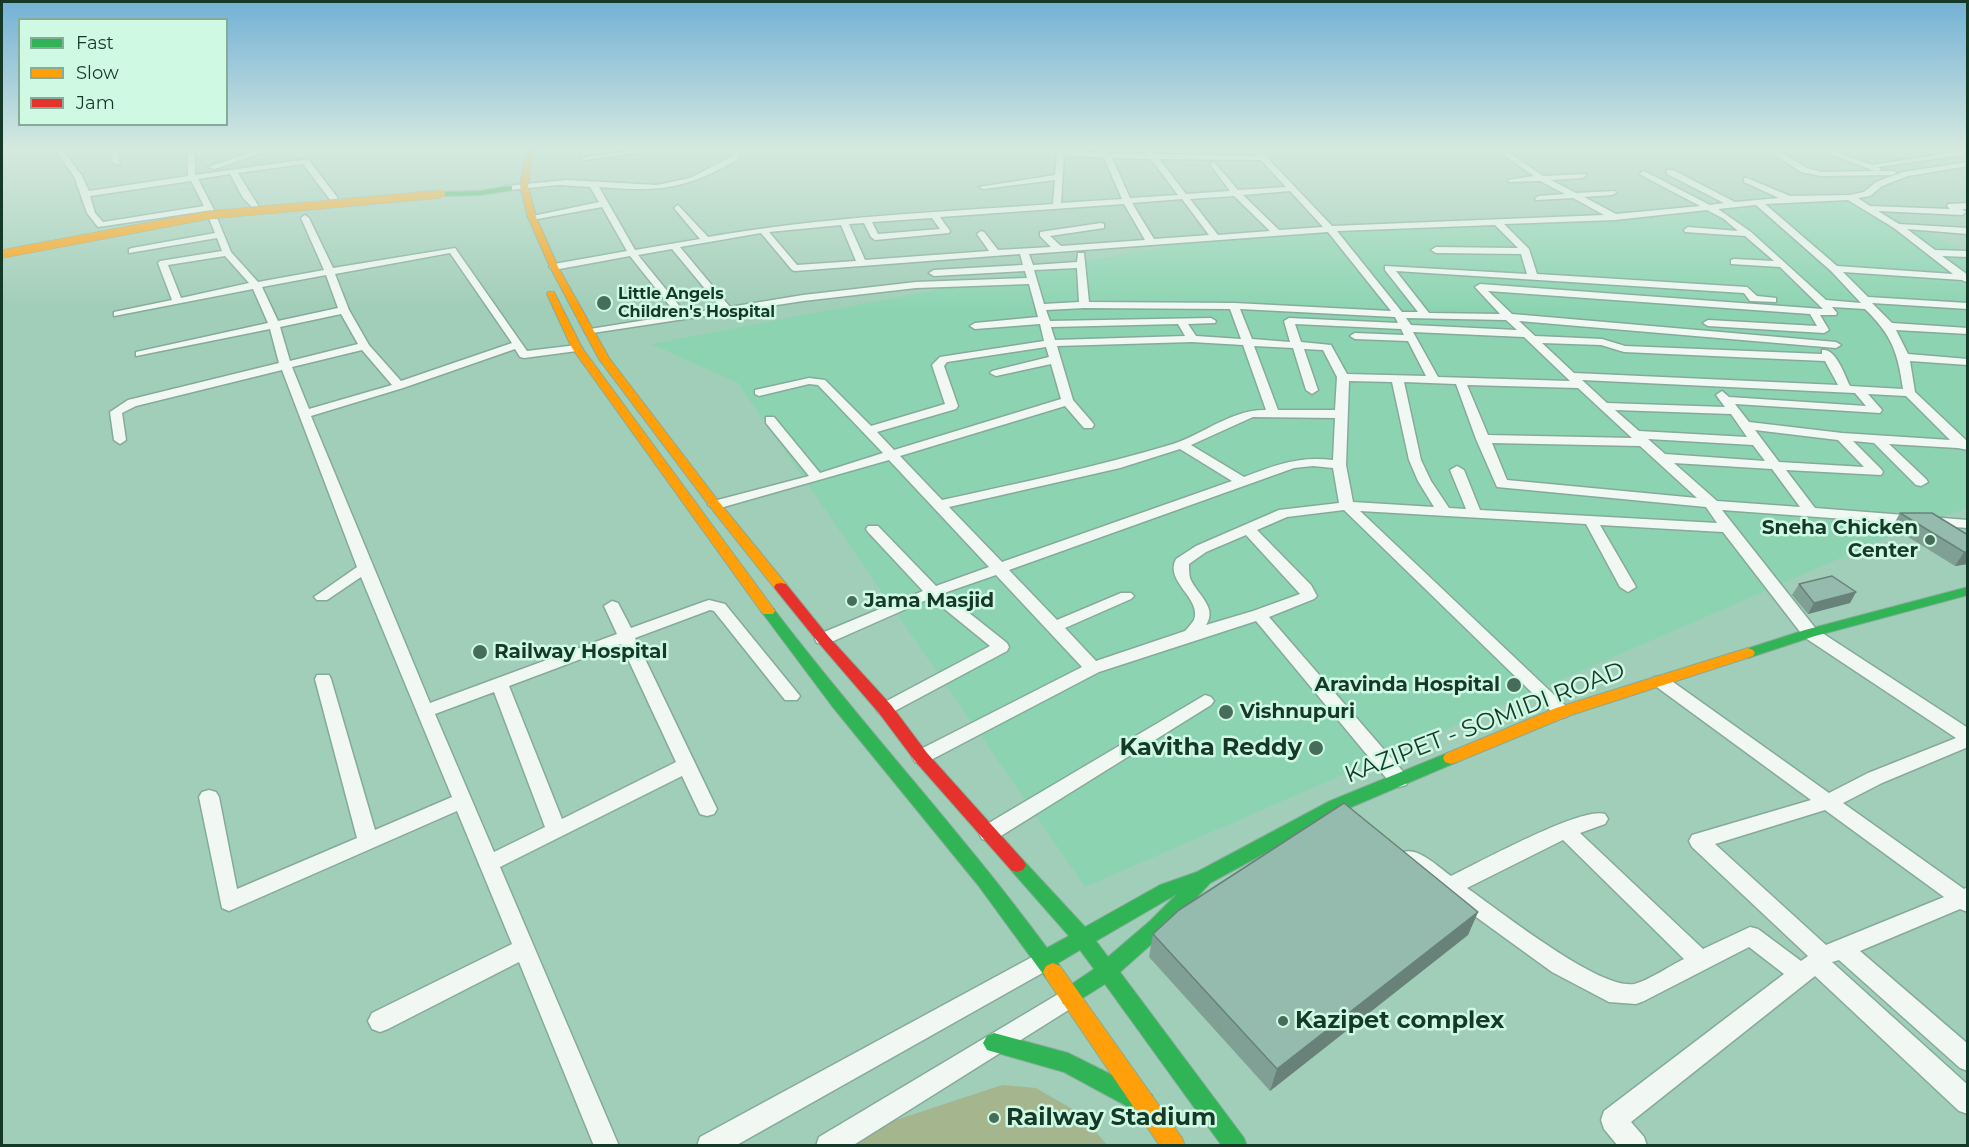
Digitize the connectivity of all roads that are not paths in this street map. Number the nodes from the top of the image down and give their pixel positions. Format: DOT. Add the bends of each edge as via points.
graph roads {
  1 [pos="86,203"];
  2 [pos="205,203"];
  3 [pos="251,203"];
  4 [pos="299,203"];
  5 [pos="350,203"];
  6 [pos="365,203"];
  7 [pos="513,203"];
  8 [pos="528,203"];
  9 [pos="1057,203"];
  10 [pos="1106,203"];
  11 [pos="1128,203"];
  12 [pos="1187,203"];
  13 [pos="1246,203"];
  14 [pos="1303,203"];
  15 [pos="1587,203"];
  16 [pos="1698,203"];
  17 [pos="1729,203"];
  18 [pos="1759,203"];
  19 [pos="1763,203"];
  20 [pos="1860,203"];
  21 [pos="603,204"];
  22 [pos="1734,205"];
  23 [pos="1057,206"];
  24 [pos="1968,206"];
  25 [pos="255,207"];
  26 [pos="678,208"];
  27 [pos="1708,208"];
  28 [pos="1869,208"];
  29 [pos="210,213"];
  30 [pos="935,216"];
  31 [pos="532,217"];
  32 [pos="1615,217"];
  33 [pos="305,218"];
  34 [pos="867,220"];
  35 [pos="844,222"];
  36 [pos="1498,223"];
  37 [pos="1101,226"];
  38 [pos="1897,226"];
  39 [pos="764,230"];
  40 [pos="1330,230"];
  41 [pos="1688,230"];
  42 [pos="1968,231"];
  43 [pos="1277,233"];
  44 [pos="981,234"];
  45 [pos="1748,234"];
  46 [pos="219,236"];
  47 [pos="1215,237"];
  48 [pos="705,239"];
  49 [pos="1150,242"];
  50 [pos="674,246"];
  51 [pos="1081,246"];
  52 [pos="1058,248"];
  53 [pos="1436,250"];
  54 [pos="132,251"];
  55 [pos="1024,251"];
  56 [pos="1524,251"];
  57 [pos="1931,252"];
  58 [pos="226,253"];
  59 [pos="632,253"];
  60 [pos="995,253"];
  61 [pos="2,254"];
  62 [pos="1968,254"];
  63 [pos="533,255"];
  64 [pos="1734,262"];
  65 [pos="862,263"];
  66 [pos="1783,264"];
  67 [pos="1082,265"];
  68 [pos="1029,266"];
  69 [pos="554,267"];
  70 [pos="1834,269"];
  71 [pos="329,271"];
  72 [pos="934,273"];
  73 [pos="1533,276"];
  74 [pos="1966,278"];
  75 [pos="544,281"];
  76 [pos="1034,281"];
  77 [pos="1600,281"];
  78 [pos="256,285"];
  79 [pos="1616,296"];
  80 [pos="177,301"];
  81 [pos="1867,303"];
  82 [pos="1084,305"];
  83 [pos="1234,306"];
  84 [pos="1968,306"];
  85 [pos="1042,307"];
  86 [pos="1821,307"];
  87 [pos="727,309"];
  88 [pos="1498,309"];
  89 [pos="344,310"];
  90 [pos="1398,313"];
  91 [pos="118,314"];
  92 [pos="683,316"];
  93 [pos="1426,316"];
  94 [pos="1510,317"];
  95 [pos="1181,321"];
  96 [pos="1211,321"];
  97 [pos="1045,322"];
  98 [pos="274,325"];
  99 [pos="975,326"];
  100 [pos="1889,326"];
  101 [pos="1824,330"];
  102 [pos="1407,331"];
  103 [pos="1968,331"];
  104 [pos="590,332"];
  105 [pos="1355,336"];
  106 [pos="1529,336"];
  107 [pos="1192,339"];
  108 [pos="1247,342"];
  109 [pos="1052,343"];
  110 [pos="1820,343"];
  111 [pos="518,345"];
  112 [pos="364,346"];
  113 [pos="1298,346"];
  114 [pos="577,348"];
  115 [pos="140,354"];
  116 [pos="1904,357"];
  117 [pos="1830,358"];
  118 [pos="1056,359"];
  119 [pos="1950,360"];
  120 [pos="1968,362"];
  121 [pos="285,364"];
  122 [pos="996,373"];
  123 [pos="1968,375"];
  124 [pos="1342,377"];
  125 [pos="1397,379"];
  126 [pos="1434,380"];
  127 [pos="1460,381"];
  128 [pos="1574,381"];
  129 [pos="1711,381"];
  130 [pos="399,386"];
  131 [pos="1312,390"];
  132 [pos="1852,390"];
  133 [pos="759,392"];
  134 [pos="1909,393"];
  135 [pos="1725,400"];
  136 [pos="1067,401"];
  137 [pos="1602,406"];
  138 [pos="1734,411"];
  139 [pos="1273,413"];
  140 [pos="305,414"];
  141 [pos="1341,414"];
  142 [pos="770,420"];
  143 [pos="1088,425"];
  144 [pos="1744,425"];
  145 [pos="870,430"];
  146 [pos="1842,437"];
  147 [pos="1482,439"];
  148 [pos="1639,439"];
  149 [pos="120,440"];
  150 [pos="1878,440"];
  151 [pos="1757,441"];
  152 [pos="1181,445"];
  153 [pos="1965,447"];
  154 [pos="892,455"];
  155 [pos="1662,458"];
  156 [pos="1339,465"];
  157 [pos="1775,466"];
  158 [pos="1457,470"];
  159 [pos="817,478"];
  160 [pos="1243,482"];
  161 [pos="1921,482"];
  162 [pos="1712,504"];
  163 [pos="715,505"];
  164 [pos="939,505"];
  165 [pos="1347,506"];
  166 [pos="1811,512"];
  167 [pos="1445,513"];
  168 [pos="1475,514"];
  169 [pos="1590,519"];
  170 [pos="1968,524"];
  171 [pos="1728,528"];
  172 [pos="873,529"];
  173 [pos="1248,529"];
  174 [pos="365,568"];
  175 [pos="999,569"];
  176 [pos="1628,586"];
  177 [pos="1968,591"];
  178 [pos="933,592"];
  179 [pos="1126,596"];
  180 [pos="322,597"];
  181 [pos="612,606"];
  182 [pos="1258,615"];
  183 [pos="1054,627"];
  184 [pos="1810,633"];
  185 [pos="625,634"];
  186 [pos="1191,635"];
  187 [pos="823,639"];
  188 [pos="1093,668"];
  189 [pos="323,679"];
  190 [pos="1660,681"];
  191 [pos="499,683"];
  192 [pos="790,696"];
  193 [pos="1205,701"];
  194 [pos="885,709"];
  195 [pos="424,711"];
  196 [pos="1562,712"];
  197 [pos="1968,738"];
  198 [pos="921,757"];
  199 [pos="687,765"];
  200 [pos="1400,780"];
  201 [pos="209,797"];
  202 [pos="462,801"];
  203 [pos="1827,802"];
  204 [pos="1336,806"];
  205 [pos="707,809"];
  206 [pos="1355,819"];
  207 [pos="1598,819"];
  208 [pos="556,829"];
  209 [pos="1564,830"];
  210 [pos="990,833"];
  211 [pos="368,842"];
  212 [pos="1393,846"];
  213 [pos="488,864"];
  214 [pos="1204,878"];
  215 [pos="1449,886"];
  216 [pos="1966,900"];
  217 [pos="1082,938"];
  218 [pos="525,948"];
  219 [pos="1045,960"];
  220 [pos="1821,960"];
  221 [pos="1701,961"];
  222 [pos="1108,971"];
  223 [pos="1070,997"];
  224 [pos="380,1022"];
  225 [pos="994,1043"];
  226 [pos="1968,1060"];
  227 [pos="1968,1102"];
  228 [pos="1144,1103"];
  229 [pos="607,1146"];
  230 [pos="709,1146"];
  231 [pos="828,1146"];
  232 [pos="1174,1146"];
  233 [pos="1236,1146"];
  234 [pos="1635,1146"];
  1 -- 29 [label="street" via="101,225"];
  2 -- 29 [label="street"];
  3 -- 25 [label="street"];
  4 -- 25 [label="street"];
  5 -- 61 [label="main road, bridge" via="209,216"];
  6 -- 29 [label="street"];
  7 -- 63 [label="main road"];
  8 -- 31 [label="main road"];
  9 -- 23 [label="street"];
  10 -- 23 [label="street"];
  11 -- 49 [label="street"];
  12 -- 47 [label="street"];
  13 -- 43 [label="street"];
  14 -- 40 [label="street"];
  15 -- 32 [label="street"];
  16 -- 27 [label="street"];
  17 -- 22 [label="street"];
  18 -- 19 [label="street"];
  18 -- 22 [label="street"];
  18 -- 70 [label="street"];
  20 -- 28 [label="street"];
  21 -- 31 [label="street"];
  21 -- 59 [label="street"];
  22 -- 27 [label="street"];
  23 -- 30 [label="street"];
  24 -- 28 [label="street" via="1952,206 1962,212"];
  25 -- 29 [label="street"];
  26 -- 48 [label="street"];
  27 -- 32 [label="street"];
  27 -- 45 [label="street"];
  28 -- 38 [label="street"];
  29 -- 46 [label="street"];
  30 -- 34 [label="street"];
  30 -- 34 [label="street" via="946,231 875,237"];
  31 -- 69 [label="main road"];
  32 -- 36 [label="street"];
  33 -- 71 [label="street"];
  34 -- 35 [label="street"];
  35 -- 39 [label="street"];
  35 -- 65 [label="street"];
  36 -- 40 [label="street"];
  36 -- 56 [label="street"];
  37 -- 52 [label="street" via="1043,234"];
  38 -- 42 [label="street"];
  38 -- 57 [label="street"];
  39 -- 48 [label="street"];
  39 -- 65 [label="street" via="795,268"];
  40 -- 43 [label="street"];
  40 -- 90 [label="street"];
  41 -- 45 [label="street"];
  43 -- 47 [label="street"];
  44 -- 60 [label="street"];
  45 -- 66 [label="street"];
  46 -- 54 [label="street"];
  46 -- 58 [label="street"];
  47 -- 49 [label="street"];
  48 -- 50 [label="street"];
  49 -- 51 [label="street"];
  50 -- 59 [label="street"];
  50 -- 87 [label="street"];
  51 -- 52 [label="street"];
  51 -- 67 [label="street"];
  52 -- 55 [label="street"];
  53 -- 56 [label="street"];
  55 -- 60 [label="street"];
  55 -- 68 [label="street"];
  56 -- 73 [label="street"];
  57 -- 62 [label="street"];
  57 -- 74 [label="street"];
  58 -- 78 [label="street"];
  58 -- 80 [label="street" via="164,263"];
  59 -- 69 [label="street"];
  59 -- 92 [label="street"];
  60 -- 65 [label="street"];
  64 -- 66 [label="street"];
  66 -- 86 [label="street"];
  67 -- 68 [label="street"];
  67 -- 82 [label="street"];
  68 -- 72 [label="street"];
  68 -- 76 [label="street"];
  69 -- 104 [label="main road"];
  70 -- 74 [label="street"];
  70 -- 81 [label="street"];
  71 -- 78 [label="street"];
  71 -- 89 [label="street"];
  71 -- 111 [label="street" via="452,250"];
  73 -- 77 [label="street"];
  73 -- 93 [label="street" via="1388,268"];
  75 -- 114 [label="main road"];
  76 -- 85 [label="street"];
  76 -- 87 [label="street" via="916,285"];
  77 -- 79 [label="street"];
  77 -- 86 [label="street" via="1747,290 1754,299"];
  78 -- 80 [label="street"];
  78 -- 98 [label="street"];
  79 -- 86 [label="street"];
  79 -- 88 [label="street" via="1480,287"];
  80 -- 91 [label="street"];
  81 -- 84 [label="street"];
  81 -- 86 [label="street"];
  81 -- 100 [label="street"];
  82 -- 83 [label="street"];
  82 -- 85 [label="street"];
  83 -- 90 [label="street"];
  83 -- 108 [label="street"];
  85 -- 97 [label="street"];
  86 -- 101 [label="street"];
  87 -- 92 [label="street"];
  88 -- 94 [label="street"];
  88 -- 101 [label="street"];
  89 -- 98 [label="street"];
  89 -- 112 [label="street"];
  90 -- 93 [label="street"];
  90 -- 102 [label="street"];
  92 -- 104 [label="street"];
  93 -- 94 [label="street"];
  94 -- 106 [label="street"];
  94 -- 110 [label="street"];
  95 -- 96 [label="street"];
  95 -- 97 [label="street"];
  95 -- 107 [label="street"];
  97 -- 99 [label="street"];
  97 -- 109 [label="street"];
  98 -- 115 [label="street"];
  98 -- 121 [label="street"];
  100 -- 103 [label="street"];
  100 -- 116 [label="street"];
  101 -- 110 [label="street" via="1839,348"];
  102 -- 105 [label="street"];
  102 -- 106 [label="street"];
  102 -- 113 [label="street" via="1289,321"];
  102 -- 126 [label="street"];
  104 -- 163 [label="main road" via="604,359"];
  106 -- 117 [label="street" via="1596,341 1624,349"];
  106 -- 128 [label="street"];
  107 -- 108 [label="street"];
  107 -- 109 [label="street"];
  108 -- 113 [label="street"];
  108 -- 139 [label="street"];
  109 -- 118 [label="street"];
  109 -- 145 [label="street" via="944,359 938,365 952,406"];
  110 -- 117 [label="street"];
  111 -- 114 [label="street" via="524,355"];
  111 -- 130 [label="street"];
  112 -- 121 [label="street"];
  112 -- 130 [label="street"];
  113 -- 124 [label="street" via="1327,347"];
  113 -- 131 [label="street"];
  114 -- 219 [label="main road" via="797,652 961,850"];
  116 -- 119 [label="street"];
  116 -- 134 [label="street"];
  117 -- 132 [label="street"];
  118 -- 122 [label="street"];
  118 -- 136 [label="street"];
  119 -- 120 [label="street"];
  119 -- 123 [label="street"];
  121 -- 140 [label="street"];
  121 -- 149 [label="street" via="132,403 117,412"];
  124 -- 125 [label="street"];
  124 -- 141 [label="street"];
  125 -- 126 [label="street"];
  125 -- 167 [label="street" via="1416,463"];
  126 -- 127 [label="street"];
  127 -- 128 [label="street"];
  127 -- 147 [label="street"];
  128 -- 129 [label="street"];
  128 -- 137 [label="street"];
  129 -- 132 [label="street"];
  129 -- 135 [label="street"];
  130 -- 140 [label="street"];
  132 -- 134 [label="street"];
  132 -- 135 [label="street" via="1876,410"];
  133 -- 145 [label="street" via="808,381 821,382"];
  134 -- 153 [label="street"];
  135 -- 138 [label="street"];
  136 -- 143 [label="street"];
  136 -- 154 [label="street"];
  137 -- 138 [label="street"];
  137 -- 148 [label="street"];
  138 -- 144 [label="street"];
  139 -- 141 [label="street"];
  139 -- 152 [label="street" via="1251,413"];
  140 -- 174 [label="street"];
  141 -- 156 [label="street"];
  142 -- 159 [label="street"];
  144 -- 146 [label="street"];
  144 -- 151 [label="street"];
  145 -- 154 [label="street"];
  146 -- 150 [label="street"];
  146 -- 157 [label="street" via="1876,472"];
  147 -- 148 [label="street"];
  147 -- 162 [label="street" via="1502,484"];
  148 -- 151 [label="street"];
  148 -- 155 [label="street"];
  150 -- 153 [label="street"];
  150 -- 161 [label="street"];
  151 -- 157 [label="street"];
  152 -- 160 [label="street"];
  152 -- 164 [label="street" via="1115,465"];
  154 -- 159 [label="street"];
  154 -- 164 [label="street"];
  155 -- 157 [label="street"];
  155 -- 162 [label="street"];
  156 -- 160 [label="street" via="1292,464"];
  156 -- 165 [label="street"];
  157 -- 166 [label="street"];
  158 -- 168 [label="street"];
  159 -- 163 [label="street"];
  160 -- 175 [label="street"];
  162 -- 166 [label="street"];
  162 -- 171 [label="street"];
  163 -- 187 [label="main road"];
  164 -- 175 [label="street"];
  165 -- 167 [label="street"];
  165 -- 173 [label="street" via="1284,513"];
  165 -- 196 [label="street"];
  166 -- 170 [label="street"];
  167 -- 168 [label="street"];
  168 -- 169 [label="street"];
  169 -- 171 [label="street"];
  169 -- 176 [label="street"];
  171 -- 184 [label="street"];
  172 -- 178 [label="street"];
  173 -- 182 [label="street" via="1310,593 1305,599"];
  173 -- 186 [label="street" via="1180,562 1182,577 1202,608 1202,619"];
  174 -- 180 [label="street"];
  174 -- 195 [label="street"];
  175 -- 178 [label="street"];
  175 -- 183 [label="street"];
  177 -- 184 [label="main road, KAZIPET - SOMIDI ROAD"];
  178 -- 187 [label="street"];
  178 -- 194 [label="street" via="1001,647"];
  179 -- 183 [label="street"];
  181 -- 185 [label="street"];
  182 -- 186 [label="street"];
  182 -- 200 [label="street"];
  183 -- 188 [label="street"];
  184 -- 190 [label="main road, KAZIPET - SOMIDI ROAD"];
  184 -- 197 [label="street"];
  185 -- 191 [label="street"];
  185 -- 192 [label="street" via="714,605"];
  185 -- 199 [label="street"];
  186 -- 188 [label="street"];
  187 -- 194 [label="main road"];
  188 -- 198 [label="street"];
  189 -- 211 [label="street"];
  190 -- 196 [label="main road, KAZIPET - SOMIDI ROAD"];
  190 -- 203 [label="street"];
  191 -- 195 [label="street"];
  191 -- 208 [label="street"];
  193 -- 210 [label="street"];
  194 -- 198 [label="main road"];
  195 -- 202 [label="street"];
  196 -- 200 [label="main road, KAZIPET - SOMIDI ROAD"];
  197 -- 203 [label="street"];
  198 -- 210 [label="main road"];
  199 -- 205 [label="street"];
  199 -- 208 [label="street"];
  200 -- 204 [label="main road, KAZIPET - SOMIDI ROAD"];
  201 -- 211 [label="street" via="229,902"];
  202 -- 211 [label="street"];
  202 -- 213 [label="street"];
  203 -- 216 [label="street"];
  203 -- 220 [label="street" via="1699,841"];
  204 -- 206 [label="street"];
  204 -- 214 [label="main road, KAZIPET - SOMIDI ROAD"];
  207 -- 209 [label="street"];
  208 -- 213 [label="street"];
  209 -- 215 [label="street"];
  209 -- 221 [label="street"];
  210 -- 217 [label="main road"];
  212 -- 215 [label="street"];
  213 -- 218 [label="street"];
  214 -- 217 [label="main road, KAZIPET - SOMIDI ROAD" via="1167,890"];
  214 -- 222 [label="main road"];
  215 -- 221 [label="street" via="1560,965 1609,992 1636,994"];
  216 -- 220 [label="street"];
  217 -- 219 [label="main road, KAZIPET - SOMIDI ROAD"];
  217 -- 222 [label="main road"];
  218 -- 224 [label="street"];
  218 -- 229 [label="street"];
  219 -- 223 [label="main road"];
  219 -- 230 [label="street"];
  220 -- 221 [label="street" via="1750,936"];
  220 -- 226 [label="street"];
  220 -- 227 [label="street"];
  220 -- 234 [label="street" via="1613,1120"];
  222 -- 223 [label="main road"];
  222 -- 233 [label="main road"];
  223 -- 225 [label="street"];
  223 -- 228 [label="main road"];
  225 -- 228 [label="main road" via="1068,1063"];
  225 -- 231 [label="street"];
  228 -- 232 [label="main road"];
}
